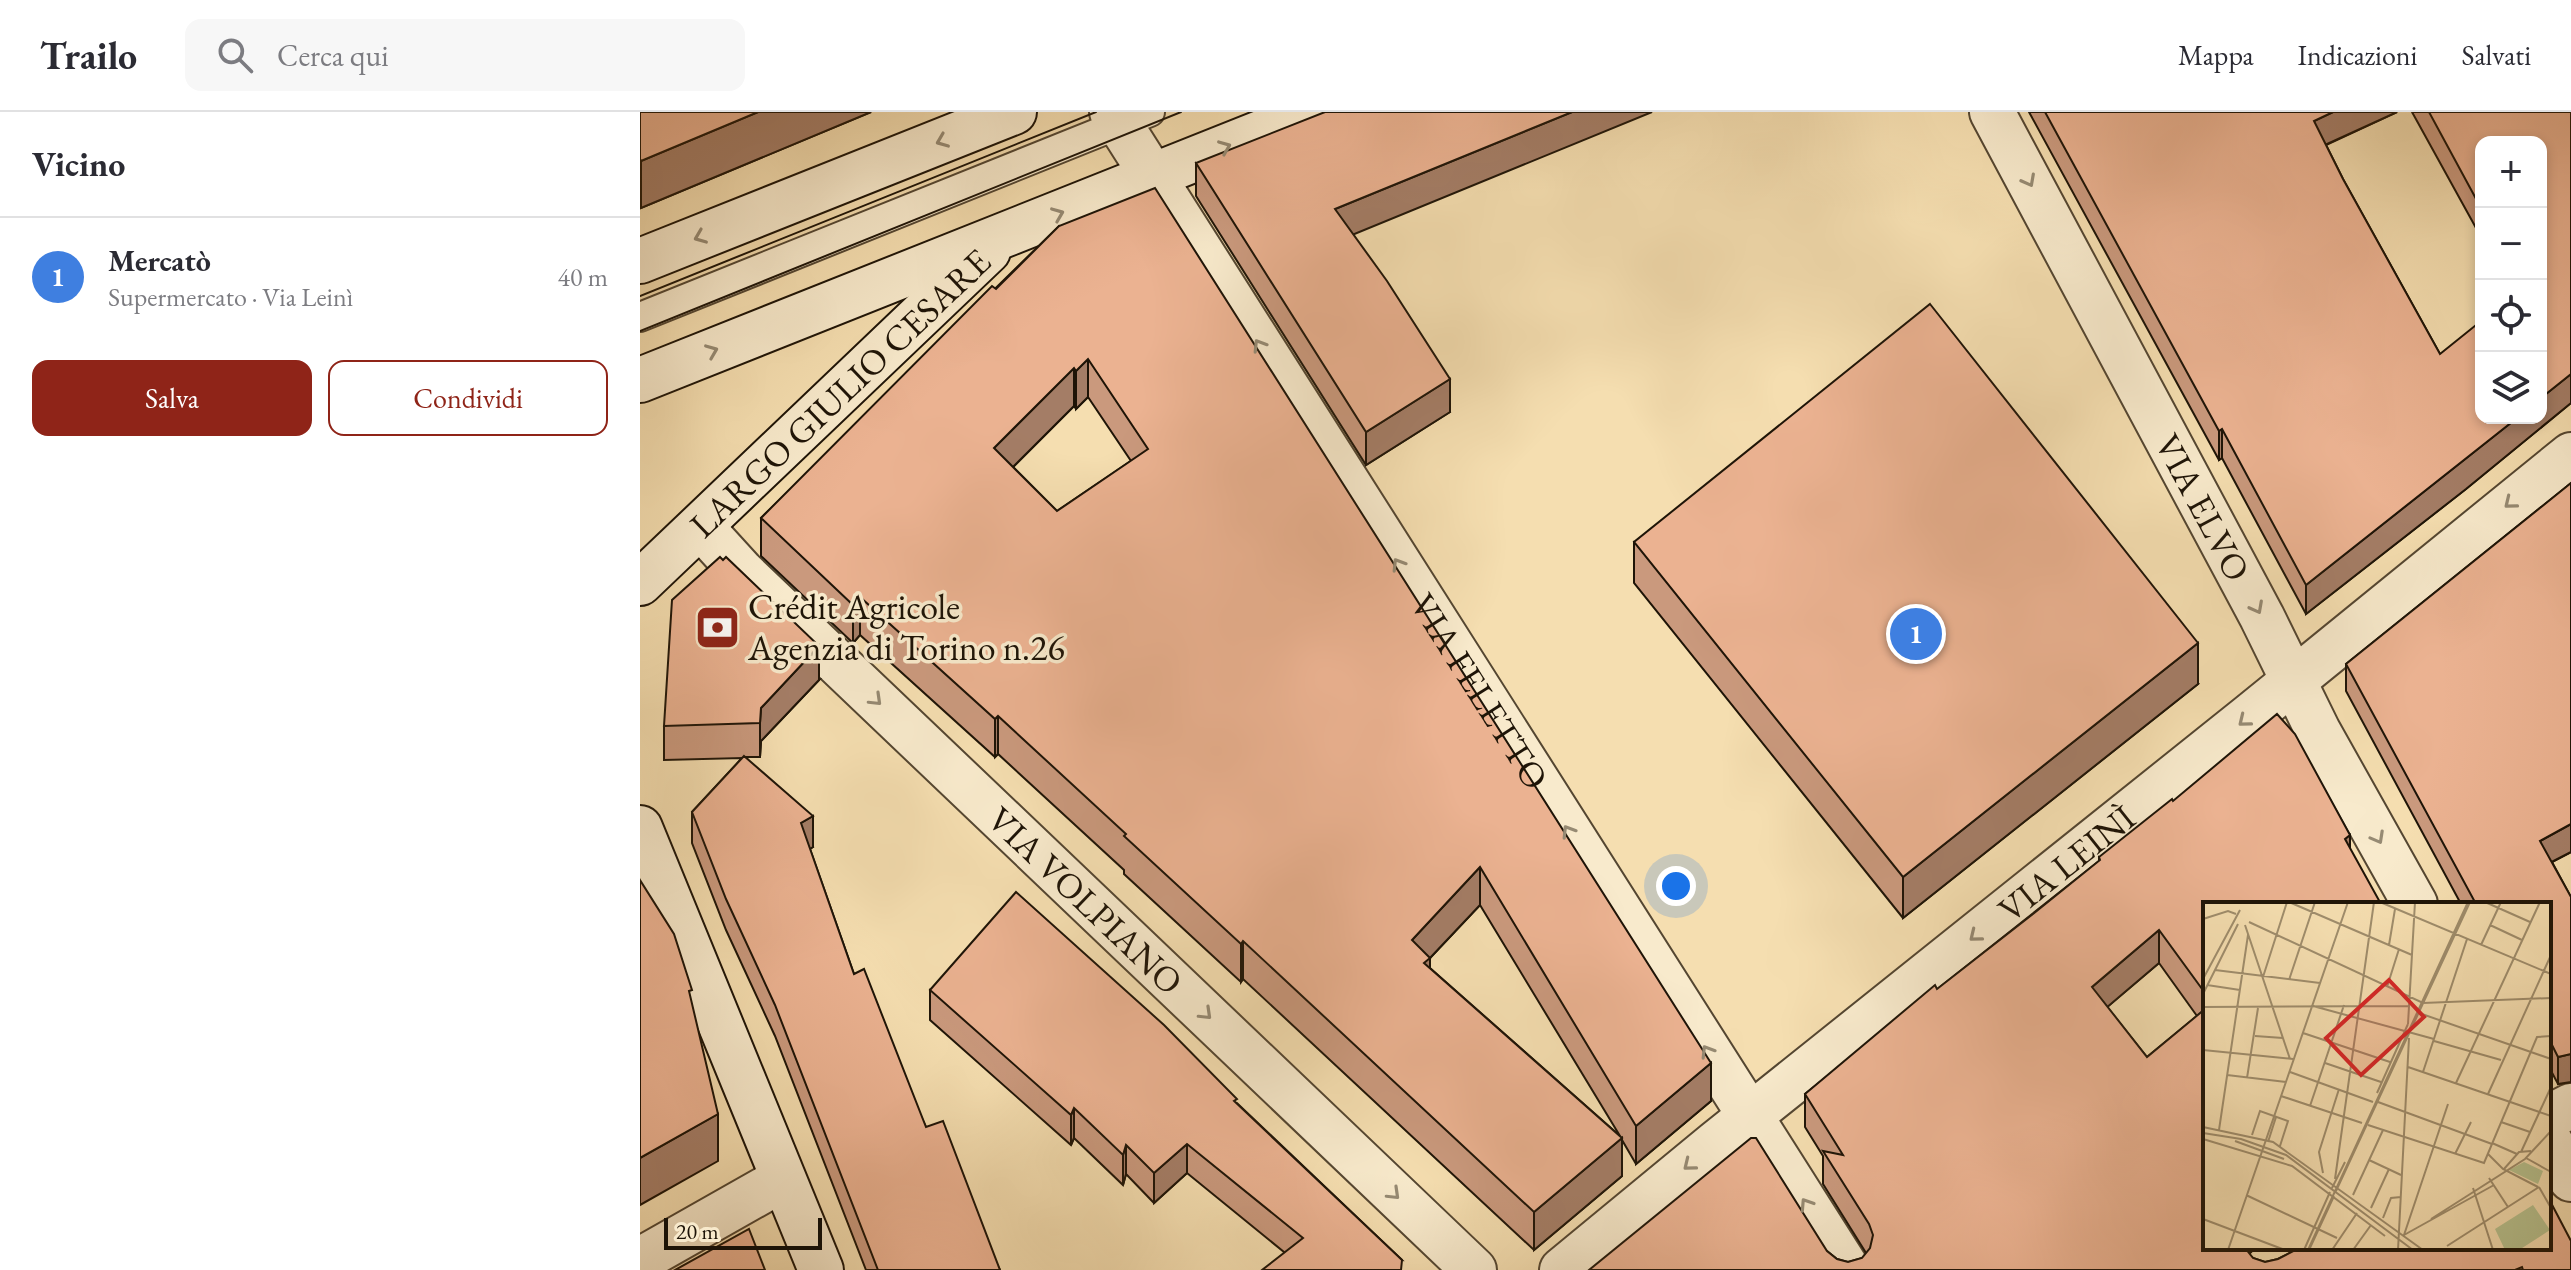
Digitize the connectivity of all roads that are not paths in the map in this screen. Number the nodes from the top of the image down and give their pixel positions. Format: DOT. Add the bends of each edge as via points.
graph roads {
  1 [pos="1014,112"];
  2 [pos="1313,112"];
  3 [pos="1992,112"];
  4 [pos="1118,118"];
  5 [pos="1152,176"];
  6 [pos="1005,235"];
  7 [pos="641,258"];
  8 [pos="640,317"];
  9 [pos="640,380"];
  10 [pos="2571,455"];
  11 [pos="701,527"];
  12 [pos="640,583"];
  13 [pos="2293,680"];
  14 [pos="640,828"];
  15 [pos="2414,902"];
  16 [pos="2571,1106"];
  17 [pos="1750,1116"];
  18 [pos="2551,1116"];
  19 [pos="2551,1144"];
  20 [pos="783,1179"];
  21 [pos="2571,1179"];
  22 [pos="640,1260"];
  23 [pos="821,1270"];
  24 [pos="1474,1270"];
  25 [pos="1562,1270"];
  26 [pos="1848,1270"];
  1 -- 7 [label="street, one-way"];
  5 -- 2 [label="street, LARGO GIULIO CESARE, one-way"];
  3 -- 13 [label="street, VIA ELVO, one-way"];
  4 -- 5 [label="street, VIA FELETTO"];
  4 -- 8 [label="lane"];
  6 -- 5 [label="street, LARGO GIULIO CESARE, one-way"];
  17 -- 5 [label="street, VIA FELETTO, one-way"];
  9 -- 6 [label="street, LARGO GIULIO CESARE, one-way"];
  6 -- 11 [label="street, LARGO GIULIO CESARE"];
  10 -- 13 [label="street, VIA LEINÌ, one-way"];
  11 -- 12 [label="street, LARGO GIULIO CESARE"];
  11 -- 24 [label="street, VIA VOLPIANO, one-way" via="742,572"];
  13 -- 15 [label="street, VIA ELVO, one-way"];
  13 -- 17 [label="street, VIA LEINÌ, one-way"];
  14 -- 20 [label="street"];
  16 -- 18 [label="street"];
  17 -- 25 [label="street, VIA LEINÌ, one-way"];
  26 -- 17 [label="street, VIA FELETTO, one-way"];
  19 -- 21 [label="street"];
  20 -- 22 [label="street"];
  20 -- 23 [label="street"];
}
